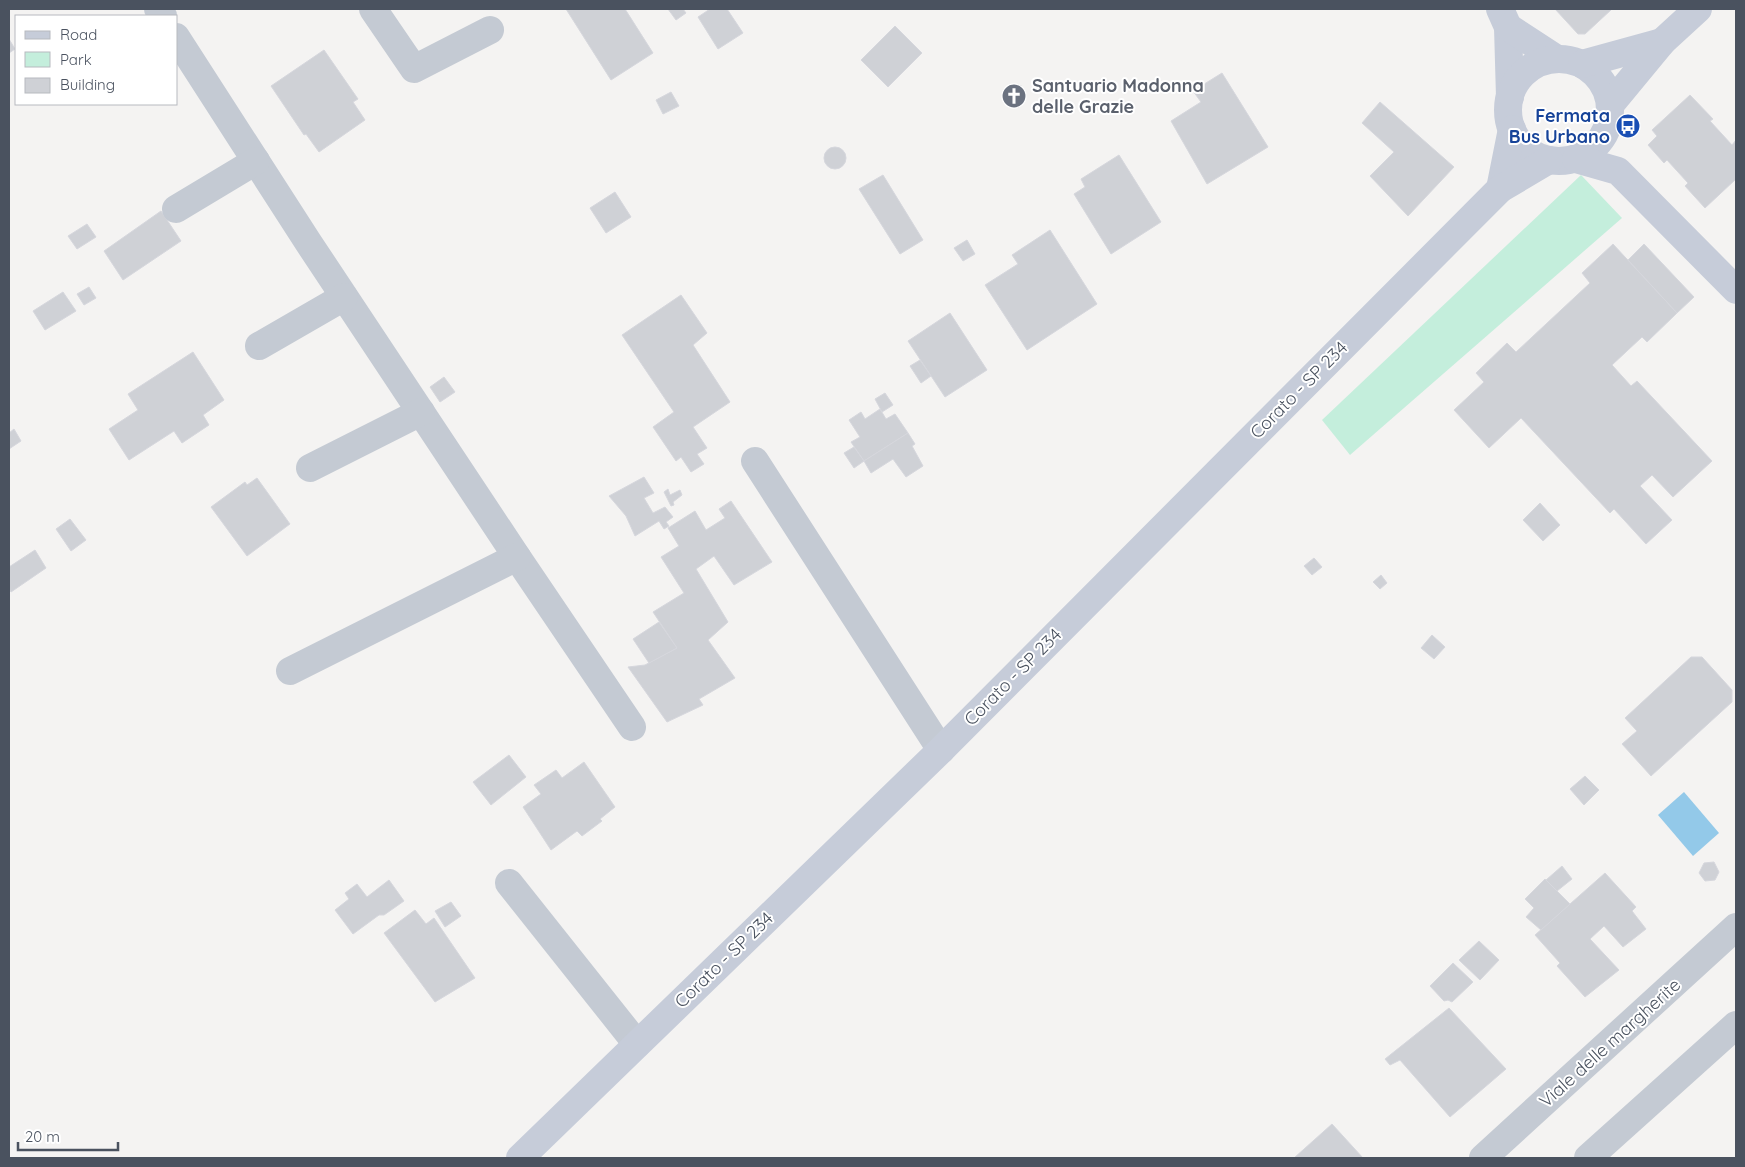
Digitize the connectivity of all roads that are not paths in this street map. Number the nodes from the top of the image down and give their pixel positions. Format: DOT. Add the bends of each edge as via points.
graph roads {
  1 [pos="373,9"];
  2 [pos="1698,9"];
  3 [pos="1504,18"];
  4 [pos="490,30"];
  5 [pos="178,40"];
  6 [pos="1662,42"];
  7 [pos="1569,62"];
  8 [pos="1510,97"];
  9 [pos="1608,118"];
  10 [pos="1512,129"];
  11 [pos="1576,158"];
  12 [pos="1549,160"];
  13 [pos="256,161"];
  14 [pos="1618,171"];
  15 [pos="1500,189"];
  16 [pos="176,209"];
  17 [pos="1736,290"];
  18 [pos="344,297"];
  19 [pos="259,346"];
  20 [pos="421,412"];
  21 [pos="755,461"];
  22 [pos="310,468"];
  23 [pos="517,557"];
  24 [pos="290,671"];
  25 [pos="632,727"];
  26 [pos="940,750"];
  27 [pos="509,883"];
  28 [pos="1736,927"];
  29 [pos="1736,1025"];
  30 [pos="637,1044"];
  31 [pos="520,1158"];
  32 [pos="1483,1158"];
  33 [pos="1588,1158"];
  1 -- 4 [label="street" via="414,69"];
  2 -- 6 [label="main road, Corato - SP 234"];
  3 -- 7 [label="main road"];
  3 -- 8 [label="main road"];
  5 -- 13 [label="street"];
  6 -- 7 [label="main road, Corato - SP 234"];
  6 -- 9 [label="main road, Corato - SP 234"];
  7 -- 8 [label="main road, Corato - SP 234" via="1541,62 1527,70 1516,82"];
  7 -- 9 [label="main road" via="1592,72 1601,81 1607,92"];
  8 -- 10 [label="main road, Corato - SP 234" via="1508,113"];
  9 -- 11 [label="main road, Corato - SP 234" via="1599,142"];
  9 -- 14 [label="main road"];
  10 -- 12 [label="main road, Corato - SP 234" via="1526,149"];
  10 -- 15 [label="main road, Corato - SP 234"];
  11 -- 12 [label="main road, Corato - SP 234"];
  11 -- 14 [label="main road"];
  12 -- 15 [label="main road, Corato - SP 234"];
  13 -- 16 [label="street"];
  13 -- 18 [label="street"];
  14 -- 17 [label="main road"];
  15 -- 26 [label="main road, Corato - SP 234"];
  18 -- 19 [label="street"];
  18 -- 20 [label="street"];
  20 -- 22 [label="street"];
  20 -- 23 [label="street"];
  21 -- 26 [label="street"];
  23 -- 24 [label="street"];
  23 -- 25 [label="street"];
  26 -- 30 [label="main road, Corato - SP 234"];
  27 -- 30 [label="street"];
  28 -- 32 [label="street, Viale delle margherite"];
  29 -- 33 [label="street"];
  30 -- 31 [label="main road, Corato - SP 234"];
}
